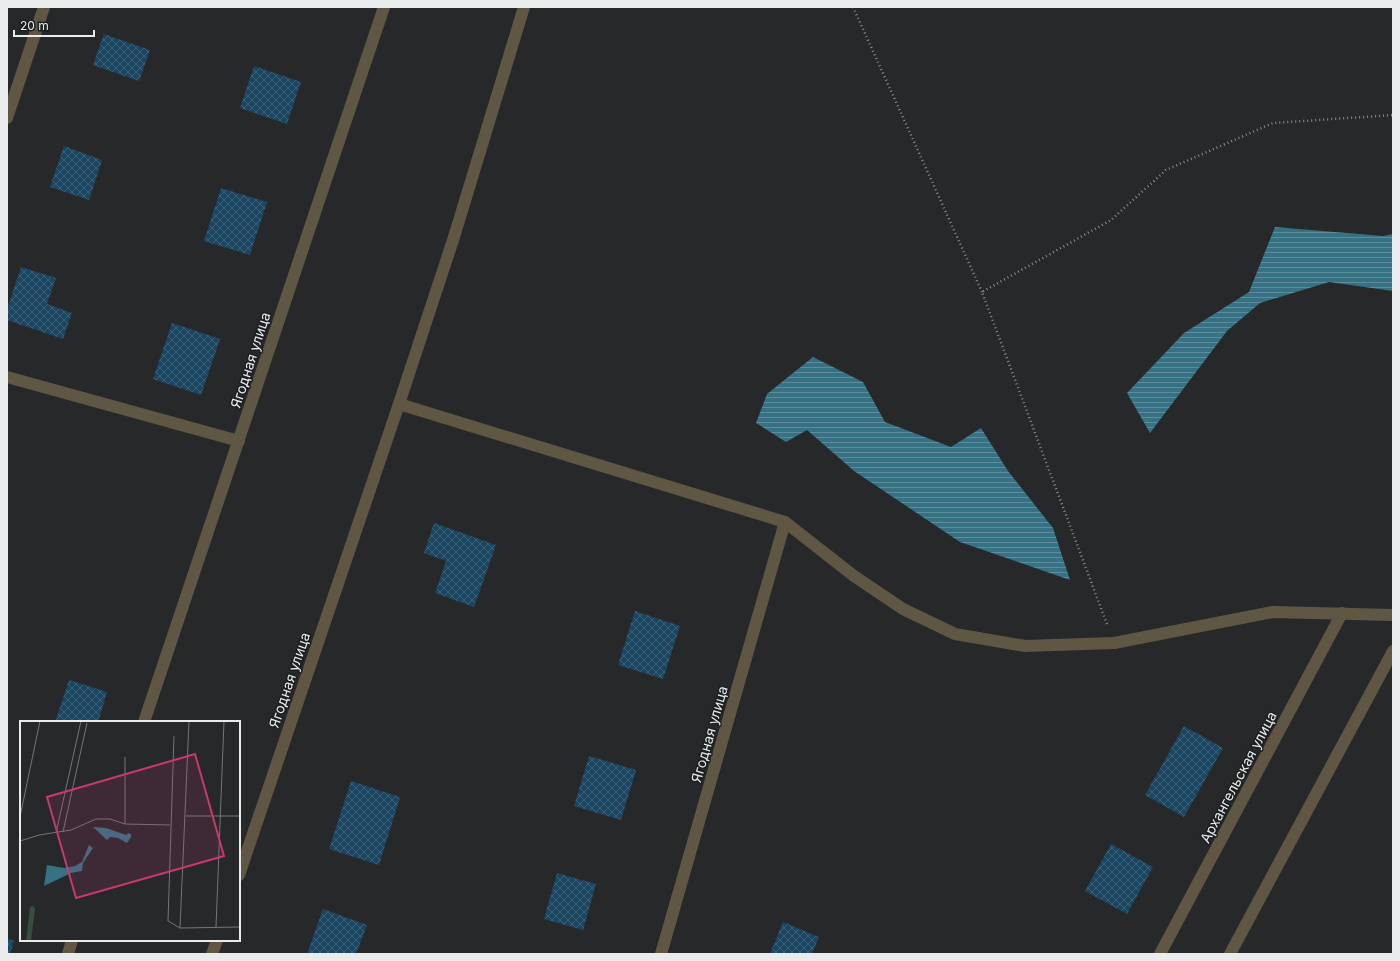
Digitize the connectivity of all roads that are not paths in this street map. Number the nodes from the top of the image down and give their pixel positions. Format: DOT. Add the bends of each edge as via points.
graph roads {
  1 [pos="44,7"];
  2 [pos="384,7"];
  3 [pos="524,7"];
  4 [pos="7,118"];
  5 [pos="7,377"];
  6 [pos="399,404"];
  7 [pos="238,441"];
  8 [pos="785,522"];
  9 [pos="1342,613"];
  10 [pos="1393,615"];
  11 [pos="1393,651"];
  12 [pos="144,721"];
  13 [pos="240,872"];
  14 [pos="72,941"];
  15 [pos="217,941"];
  16 [pos="68,954"];
  17 [pos="212,954"];
  18 [pos="661,954"];
  19 [pos="1160,954"];
  20 [pos="1230,954"];
  1 -- 4 [label="street"];
  2 -- 7 [label="street, Ягодная улица"];
  3 -- 6 [label="street, Ягодная улица" via="454,237"];
  5 -- 7 [label="street"];
  6 -- 8 [label="street"];
  6 -- 13 [label="street, Ягодная улица"];
  7 -- 12 [label="street, Ягодная улица"];
  8 -- 9 [label="street" via="854,576 903,609 955,634 1025,646 1114,643 1273,612"];
  8 -- 18 [label="street, Ягодная улица"];
  9 -- 10 [label="street"];
  9 -- 19 [label="street, Архангельская улица"];
  11 -- 20 [label="street"];
  14 -- 16 [label="street"];
  15 -- 17 [label="street"];
}
